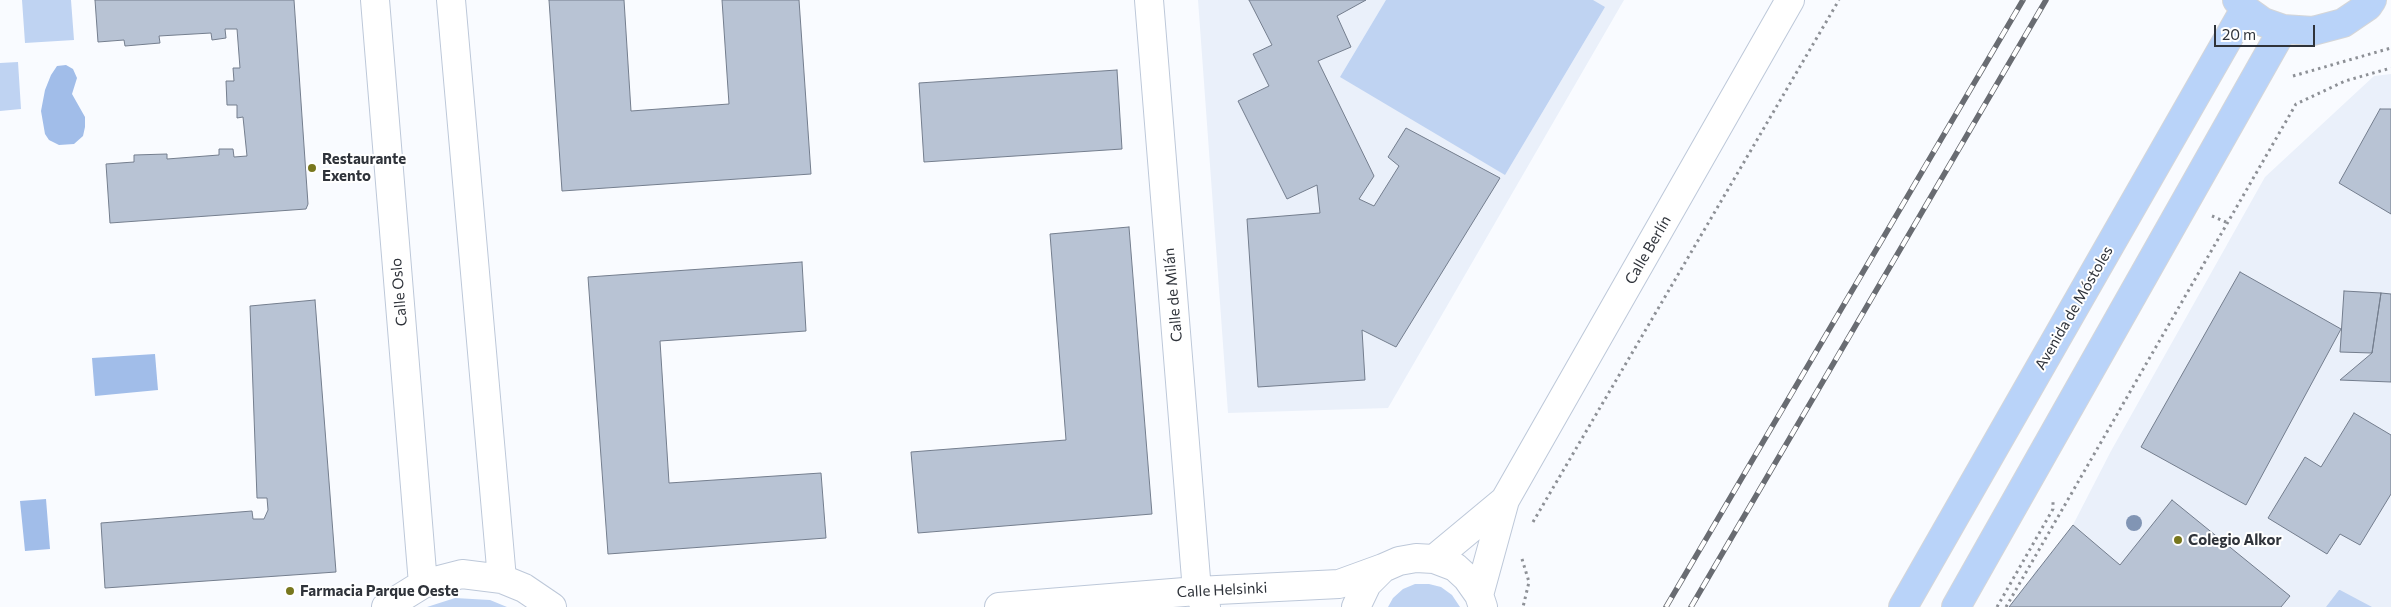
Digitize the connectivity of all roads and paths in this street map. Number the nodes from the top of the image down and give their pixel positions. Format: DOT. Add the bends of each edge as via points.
graph roads {
  1 [pos="375,0"];
  2 [pos="451,0"];
  3 [pos="1149,0"];
  4 [pos="1790,0"];
  5 [pos="1839,0"];
  6 [pos="2372,0"];
  7 [pos="2241,5"];
  8 [pos="2283,29"];
  9 [pos="2391,48"];
  10 [pos="2391,68"];
  11 [pos="2287,77"];
  12 [pos="2216,207"];
  13 [pos="2206,224"];
  14 [pos="2053,493"];
  15 [pos="1504,500"];
  16 [pos="1529,529"];
  17 [pos="1521,555"];
  18 [pos="1434,559"];
  19 [pos="1383,568"];
  20 [pos="502,579"];
  21 [pos="423,584"];
  22 [pos="1201,599"];
  23 [pos="1481,601"];
  24 [pos="386,607"];
  25 [pos="552,607"];
  26 [pos="999,607"];
  27 [pos="1356,607"];
  28 [pos="1524,607"];
  29 [pos="1903,607"];
  30 [pos="1956,607"];
  31 [pos="1997,607"];
  32 [pos="2006,607"];
  1 -- 21 [label="street, Calle Oslo"];
  2 -- 20 [label="street"];
  3 -- 22 [label="street, Calle de Milán"];
  4 -- 15 [label="street, Calle Berlín"];
  5 -- 16 [label="path"];
  6 -- 8 [label="main road" via="2343,23 2313,31"];
  7 -- 8 [label="main road" via="2262,22"];
  7 -- 29 [label="main road, Avenida de Móstoles"];
  8 -- 30 [label="main road"];
  9 -- 11 [label="path"];
  10 -- 32 [label="path" via="2345,81 2296,104"];
  12 -- 13 [label="path"];
  14 -- 31 [label="path" via="2053,510"];
  15 -- 18 [label="street, Calle Berlín"];
  15 -- 23 [label="street, Calle Berlín"];
  17 -- 28 [label="path" via="1528,582"];
  18 -- 19 [label="street, Calle Helsinki" via="1416,558"];
  18 -- 23 [label="street" via="1455,567 1467,578"];
  19 -- 22 [label="street, Calle Helsinki" via="1339,584"];
  19 -- 27 [label="street" via="1367,584"];
  20 -- 21 [label="street" via="462,574"];
  20 -- 25 [label="street" via="524,588"];
  21 -- 24 [label="street"];
  22 -- 26 [label="street, Calle Helsinki"];
}
